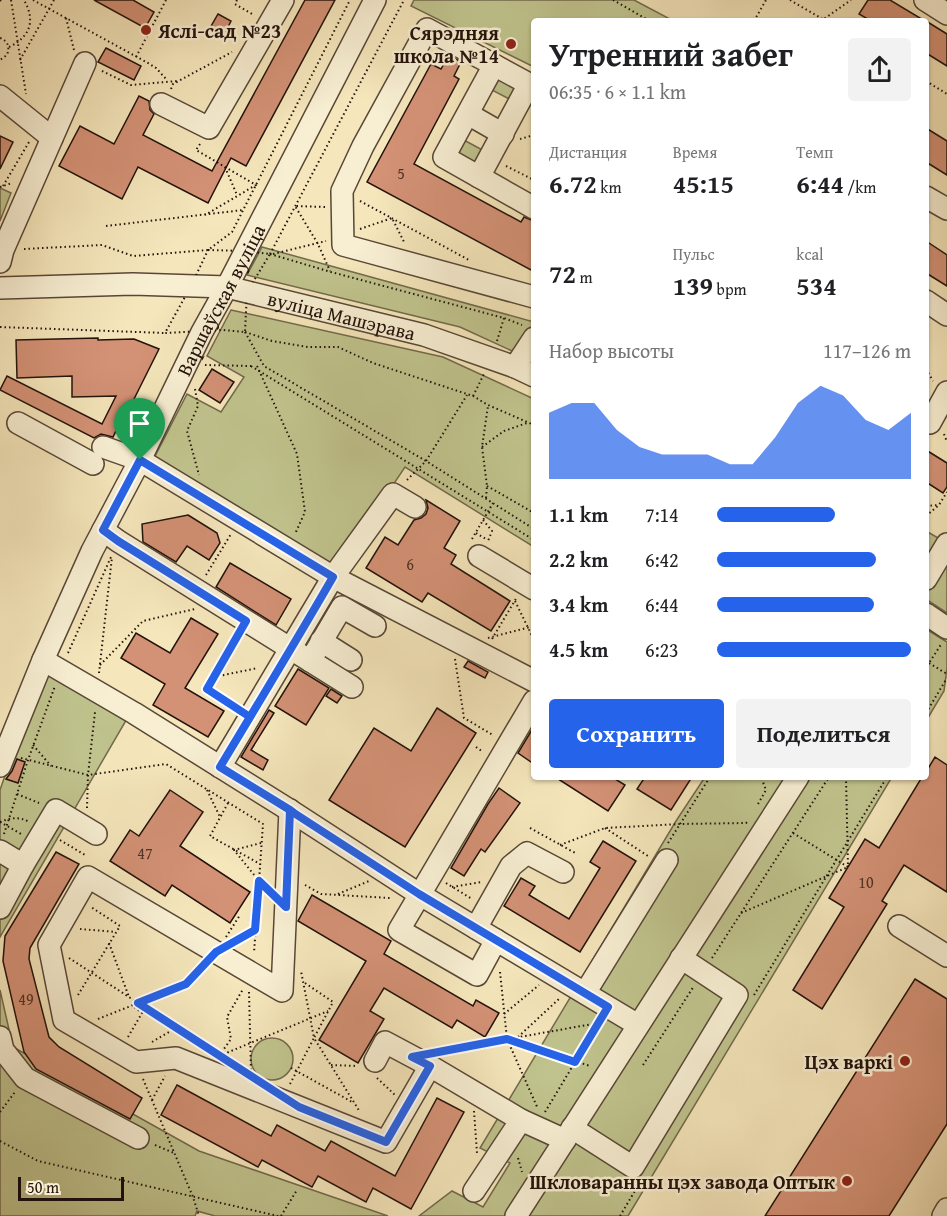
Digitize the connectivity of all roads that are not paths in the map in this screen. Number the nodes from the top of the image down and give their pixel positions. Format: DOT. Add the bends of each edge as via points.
graph roads {
  1 [pos="283,0"];
  2 [pos="375,0"];
  3 [pos="925,0"];
  4 [pos="947,14"];
  5 [pos="494,65"];
  6 [pos="83,68"];
  7 [pos="0,96"];
  8 [pos="161,104"];
  9 [pos="468,114"];
  10 [pos="40,128"];
  11 [pos="503,134"];
  12 [pos="479,177"];
  13 [pos="929,199"];
  14 [pos="531,206"];
  15 [pos="947,209"];
  16 [pos="1,256"];
  17 [pos="227,287"];
  18 [pos="0,288"];
  19 [pos="531,296"];
  20 [pos="929,303"];
  21 [pos="947,315"];
  22 [pos="529,332"];
  23 [pos="525,371"];
  24 [pos="947,392"];
  25 [pos="18,423"];
  26 [pos="938,430"];
  27 [pos="140,460"];
  28 [pos="416,507"];
  29 [pos="103,530"];
  30 [pos="947,544"];
  31 [pos="479,547"];
  32 [pos="929,574"];
  33 [pos="333,577"];
  34 [pos="525,591"];
  35 [pos="929,616"];
  36 [pos="375,626"];
  37 [pos="947,628"];
  38 [pos="321,641"];
  39 [pos="287,656"];
  40 [pos="43,660"];
  41 [pos="351,660"];
  42 [pos="310,661"];
  43 [pos="531,679"];
  44 [pos="352,687"];
  45 [pos="531,706"];
  46 [pos="3,760"];
  47 [pos="220,767"];
  48 [pos="796,780"];
  49 [pos="290,810"];
  50 [pos="96,834"];
  51 [pos="0,851"];
  52 [pos="665,863"];
  53 [pos="23,865"];
  54 [pos="563,873"];
  55 [pos="418,896"];
  56 [pos="0,908"];
  57 [pos="899,926"];
  58 [pos="476,928"];
  59 [pos="496,940"];
  60 [pos="947,956"];
  61 [pos="681,958"];
  62 [pos="579,990"];
  63 [pos="638,1025"];
  64 [pos="0,1037"];
  65 [pos="375,1061"];
  66 [pos="421,1062"];
  67 [pos="521,1120"];
  68 [pos="568,1134"];
  69 [pos="138,1138"];
  70 [pos="474,1191"];
  71 [pos="947,1209"];
  72 [pos="516,1216"];
  73 [pos="943,1216"];
  1 -- 8 [label="street" via="209,128"];
  2 -- 17 [label="street, Варшаўская вуліца"];
  3 -- 4 [label="street"];
  5 -- 9 [label="street"];
  5 -- 11 [label="street" via="529,84"];
  5 -- 19 [label="street" via="427,29 363,146 342,199 343,245"];
  6 -- 10 [label="street"];
  7 -- 10 [label="street"];
  9 -- 11 [label="street"];
  9 -- 12 [label="street" via="444,157"];
  10 -- 16 [label="street"];
  11 -- 12 [label="street"];
  12 -- 14 [label="street"];
  13 -- 15 [label="street"];
  17 -- 18 [label="street, вуліца Машэрава" via="133,284"];
  17 -- 23 [label="street, вуліца Машэрава" via="423,335"];
  17 -- 27 [label="street, Варшаўская вуліца"];
  20 -- 21 [label="street"];
  22 -- 23 [label="street"];
  24 -- 26 [label="street"];
  25 -- 27 [label="street" via="98,456"];
  27 -- 29 [label="street, Варшаўская вуліца"];
  27 -- 33 [label="street"];
  28 -- 33 [label="street" via="393,494"];
  29 -- 39 [label="street" via="246,621"];
  29 -- 40 [label="street, Варшаўская вуліца"];
  30 -- 32 [label="street"];
  31 -- 34 [label="street"];
  33 -- 39 [label="street"];
  33 -- 43 [label="street" via="457,641 489,646"];
  35 -- 37 [label="street"];
  36 -- 38 [label="street" via="342,606"];
  38 -- 41 [label="street"];
  38 -- 42 [label="street"];
  39 -- 42 [label="street"];
  39 -- 47 [label="street"];
  40 -- 46 [label="street, Варшаўская вуліца"];
  40 -- 47 [label="street"];
  42 -- 44 [label="street"];
  45 -- 55 [label="street"];
  47 -- 49 [label="street"];
  48 -- 61 [label="street"];
  49 -- 55 [label="street"];
  49 -- 66 [label="street" via="282,991 251,977 216,952 87,877 54,936 70,1023 127,1058 219,1062 386,1142"];
  50 -- 53 [label="street" via="56,810"];
  51 -- 53 [label="street"];
  52 -- 62 [label="street"];
  53 -- 56 [label="street"];
  54 -- 58 [label="street" via="527,853 511,866"];
  55 -- 58 [label="street"];
  55 -- 59 [label="street" via="399,930 477,975"];
  57 -- 60 [label="street"];
  58 -- 59 [label="street"];
  59 -- 62 [label="street"];
  61 -- 63 [label="street"];
  61 -- 68 [label="street" via="737,995 633,1167"];
  62 -- 63 [label="street"];
  63 -- 68 [label="street"];
  64 -- 69 [label="street" via="3,1050 25,1078"];
  65 -- 66 [label="street" via="385,1042"];
  66 -- 67 [label="street"];
  67 -- 68 [label="street"];
  67 -- 70 [label="street"];
  68 -- 72 [label="street"];
  71 -- 73 [label="street"];
}
